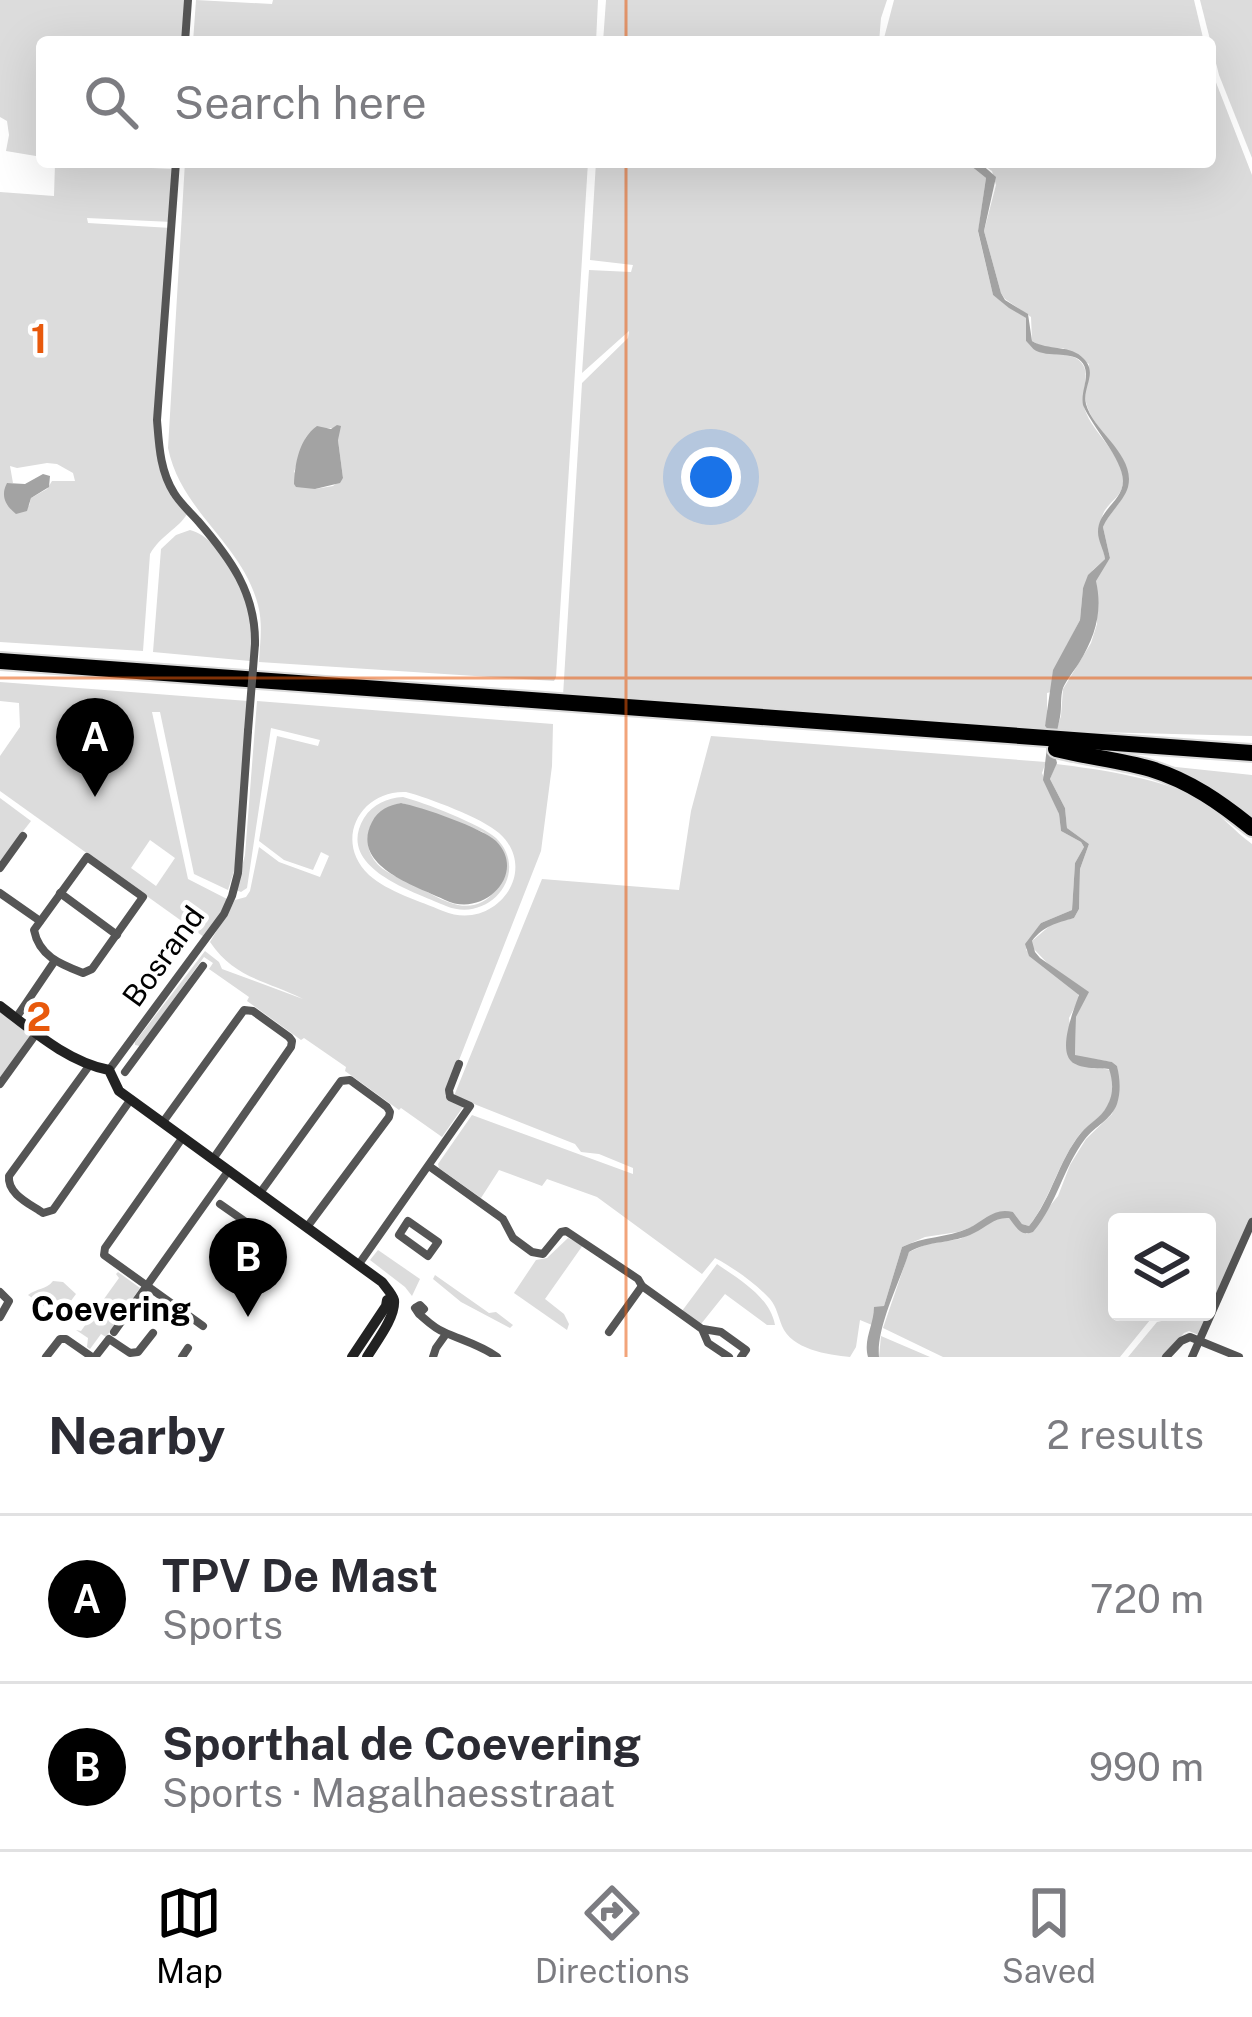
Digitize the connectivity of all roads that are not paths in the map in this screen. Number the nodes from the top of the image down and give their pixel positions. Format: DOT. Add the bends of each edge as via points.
graph roads {
  1 [pos="188,0"];
  2 [pos="185,36"];
  3 [pos="176,168"];
  4 [pos="0,662"];
  5 [pos="0,673"];
  6 [pos="1252,741"];
  7 [pos="1052,743"];
  8 [pos="1132,744"];
  9 [pos="1252,753"];
  10 [pos="1252,764"];
  11 [pos="1252,828"];
  12 [pos="23,836"];
  13 [pos="0,868"];
  14 [pos="0,893"];
  15 [pos="60,893"];
  16 [pos="40,921"];
  17 [pos="117,934"];
  18 [pos="54,962"];
  19 [pos="202,966"];
  20 [pos="0,1006"];
  21 [pos="16,1018"];
  22 [pos="36,1034"];
  23 [pos="130,1043"];
  24 [pos="141,1051"];
  25 [pos="459,1064"];
  26 [pos="89,1066"];
  27 [pos="109,1070"];
  28 [pos="125,1072"];
  29 [pos="0,1084"];
  30 [pos="131,1099"];
  31 [pos="163,1122"];
  32 [pos="183,1137"];
  33 [pos="213,1159"];
  34 [pos="429,1166"];
  35 [pos="229,1170"];
  36 [pos="260,1192"];
  37 [pos="220,1204"];
  38 [pos="390,1220"];
  39 [pos="1252,1222"];
  40 [pos="307,1226"];
  41 [pos="253,1227"];
  42 [pos="403,1229"];
  43 [pos="359,1264"];
  44 [pos="147,1286"];
  45 [pos="642,1286"];
  46 [pos="389,1291"];
  47 [pos="0,1292"];
  48 [pos="419,1314"];
  49 [pos="0,1318"];
  50 [pos="203,1326"];
  51 [pos="702,1329"];
  52 [pos="609,1332"];
  53 [pos="153,1333"];
  54 [pos="446,1334"];
  55 [pos="112,1336"];
  56 [pos="1200,1340"];
  57 [pos="46,1357"];
  58 [pos="94,1357"];
  59 [pos="352,1357"];
  60 [pos="367,1357"];
  61 [pos="433,1357"];
  62 [pos="497,1357"];
  63 [pos="729,1357"];
  64 [pos="741,1357"];
  65 [pos="1166,1357"];
  66 [pos="1192,1357"];
  67 [pos="1239,1357"];
  1 -- 2 [label="street"];
  3 -- 23 [label="street, Bosrand, bridge" via="160,460 174,493 237,570 255,644 232,896"];
  4 -- 7 [label="highway"];
  5 -- 7 [label="highway"];
  6 -- 8 [label="highway"];
  7 -- 8 [label="highway"];
  7 -- 10 [label="highway"];
  7 -- 11 [label="highway" via="1169,775"];
  8 -- 9 [label="highway"];
  12 -- 13 [label="street"];
  14 -- 16 [label="street"];
  15 -- 16 [label="street"];
  15 -- 17 [label="street"];
  15 -- 17 [label="street" via="87,857 143,897"];
  16 -- 18 [label="street" via="34,938"];
  17 -- 18 [label="street" via="88,972"];
  18 -- 21 [label="street"];
  19 -- 24 [label="street, Bosrand"];
  20 -- 21 [label="street"];
  21 -- 22 [label="street"];
  22 -- 26 [label="street"];
  22 -- 29 [label="street"];
  23 -- 24 [label="street, Bosrand"];
  23 -- 27 [label="street, Bosrand"];
  24 -- 28 [label="street, Bosrand"];
  25 -- 34 [label="street" via="450,1096 470,1106"];
  26 -- 27 [label="street"];
  26 -- 30 [label="street" via="9,1176 13,1192 43,1213 53,1210"];
  27 -- 30 [label="street"];
  30 -- 31 [label="street"];
  31 -- 32 [label="street"];
  31 -- 33 [label="street" via="244,1010 289,1037 291,1047"];
  32 -- 33 [label="street"];
  32 -- 44 [label="street" via="105,1248"];
  33 -- 35 [label="street"];
  34 -- 38 [label="street"];
  34 -- 45 [label="street" via="503,1219 532,1252 543,1254 566,1231"];
  35 -- 36 [label="street"];
  35 -- 44 [label="street"];
  36 -- 40 [label="street"];
  36 -- 40 [label="street" via="341,1081 350,1080 390,1112"];
  37 -- 41 [label="street"];
  38 -- 42 [label="street"];
  38 -- 43 [label="street"];
  39 -- 56 [label="street"];
  40 -- 43 [label="street"];
  42 -- 42 [label="street" via="399,1235 428,1256 438,1242 408,1221"];
  43 -- 46 [label="street"];
  44 -- 50 [label="street"];
  44 -- 55 [label="street"];
  45 -- 51 [label="street"];
  45 -- 52 [label="street"];
  46 -- 59 [label="street"];
  46 -- 60 [label="street" via="388,1321"];
  47 -- 49 [label="street" via="9,1301"];
  48 -- 54 [label="street"];
  51 -- 63 [label="street"];
  51 -- 64 [label="street" via="721,1332 746,1350"];
  53 -- 55 [label="street" via="130,1353"];
  54 -- 61 [label="street"];
  54 -- 62 [label="street"];
  55 -- 58 [label="street"];
  56 -- 65 [label="street" via="1181,1340"];
  56 -- 66 [label="street"];
  56 -- 67 [label="street"];
  57 -- 58 [label="street" via="60,1339"];
}
